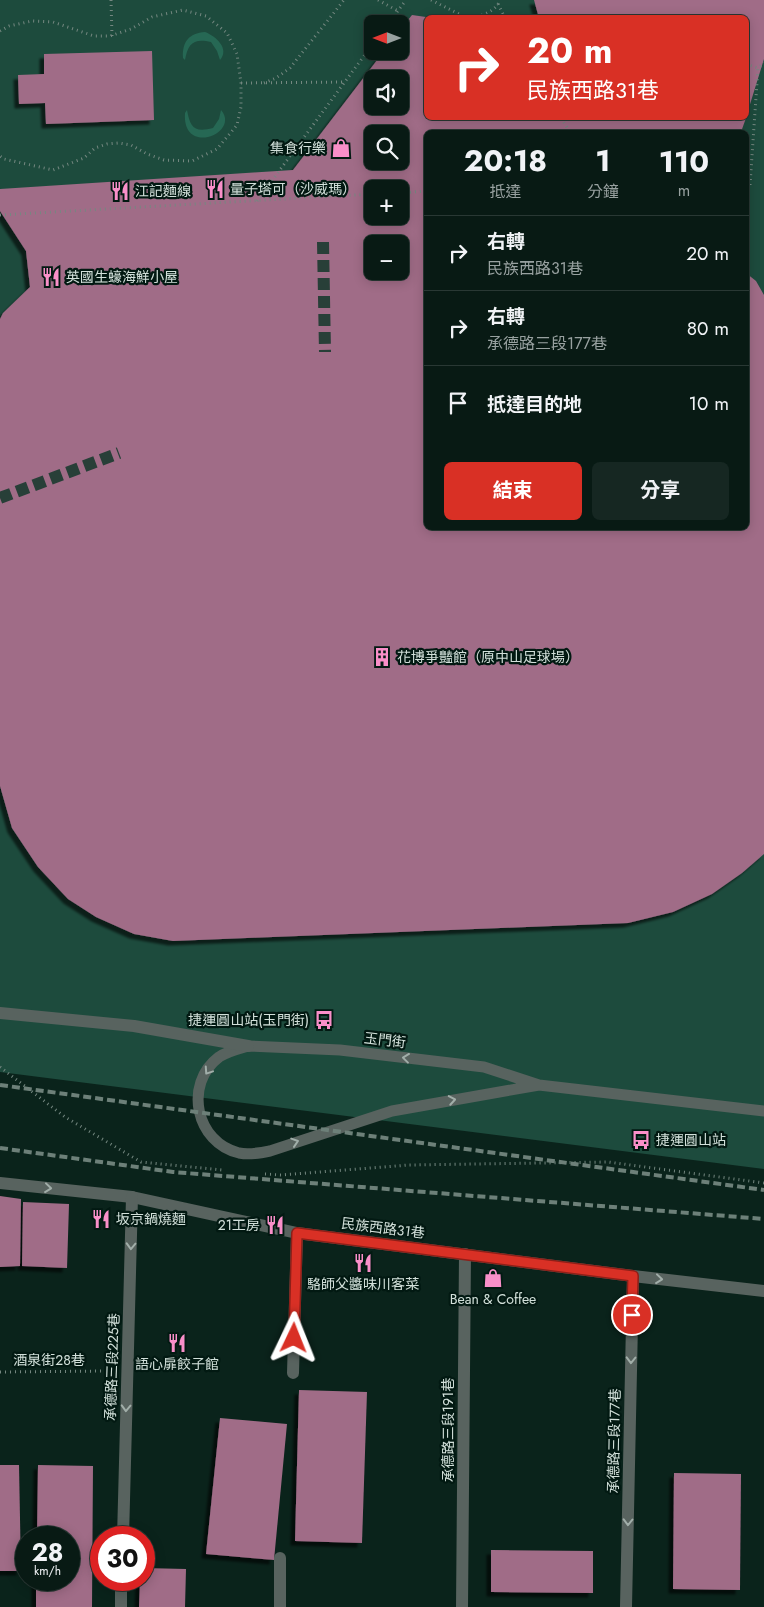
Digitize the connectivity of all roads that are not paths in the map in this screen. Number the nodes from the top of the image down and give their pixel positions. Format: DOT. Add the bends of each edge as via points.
graph roads {
  1 [pos="0,1013"];
  2 [pos="248,1046"];
  3 [pos="539,1085"];
  4 [pos="764,1111"];
  5 [pos="0,1183"];
  6 [pos="132,1197"];
  7 [pos="297,1233"];
  8 [pos="465,1254"];
  9 [pos="633,1276"];
  10 [pos="764,1291"];
  11 [pos="293,1373"];
  12 [pos="123,1526"];
  13 [pos="280,1558"];
  14 [pos="121,1591"];
  15 [pos="121,1607"];
  16 [pos="280,1607"];
  17 [pos="462,1607"];
  18 [pos="626,1607"];
  1 -- 2 [label="street, 玉門街" via="134,1026"];
  3 -- 2 [label="lane, 玉門街, one-way" via="484,1067 340,1050"];
  2 -- 3 [label="lane, one-way" via="219,1057 208,1068 198,1096 198,1112 204,1126 213,1138 240,1153 270,1151 392,1111"];
  3 -- 4 [label="lane, 玉門街"];
  5 -- 6 [label="street, 民族西路31巷, one-way"];
  6 -- 7 [label="street, 民族西路31巷"];
  6 -- 12 [label="street, 承德路三段225巷, one-way"];
  7 -- 8 [label="street, 民族西路31巷"];
  7 -- 11 [label="street"];
  8 -- 9 [label="street, 民族西路31巷"];
  8 -- 17 [label="street, 承德路三段191巷"];
  9 -- 10 [label="street, 民族西路31巷, one-way"];
  9 -- 18 [label="street, 承德路三段177巷, one-way"];
  13 -- 16 [label="street"];
  14 -- 15 [label="street"];
}
